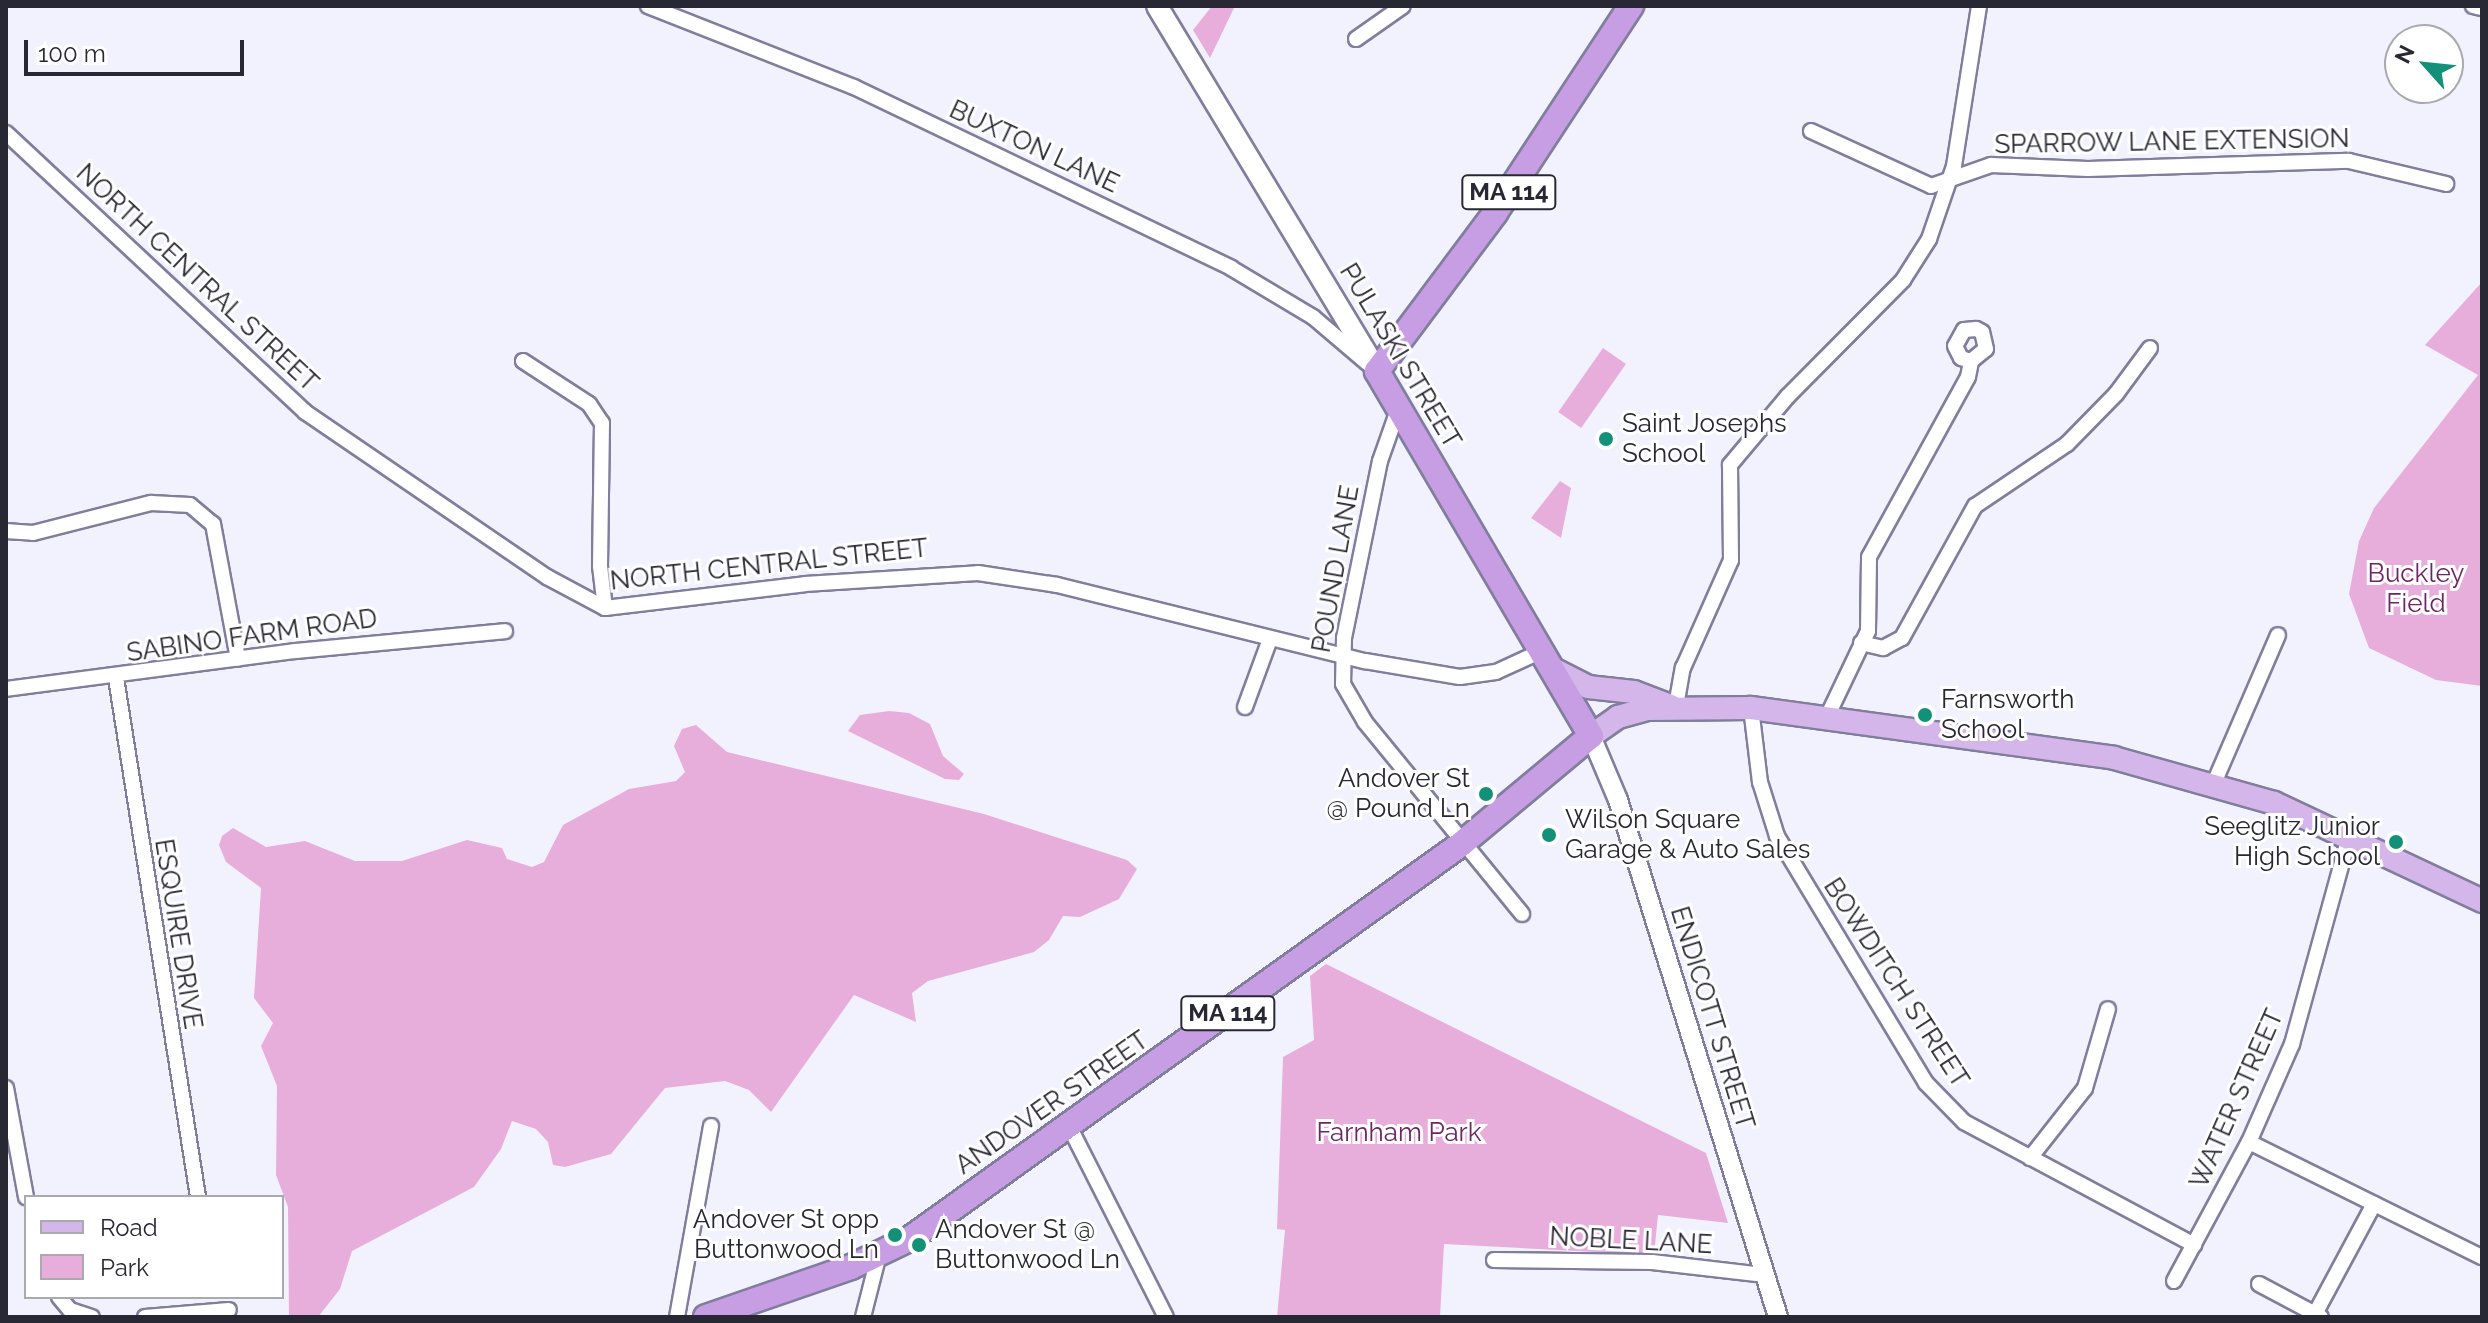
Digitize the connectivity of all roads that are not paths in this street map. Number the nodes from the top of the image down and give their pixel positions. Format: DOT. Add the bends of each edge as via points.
graph roads {
  1 [pos="648,6"];
  2 [pos="1157,6"];
  3 [pos="1403,6"];
  4 [pos="1631,6"];
  5 [pos="1979,6"];
  6 [pos="2473,6"];
  7 [pos="2482,8"];
  8 [pos="1356,39"];
  9 [pos="1811,131"];
  10 [pos="6,133"];
  11 [pos="1947,183"];
  12 [pos="2446,184"];
  13 [pos="2150,348"];
  14 [pos="523,361"];
  15 [pos="1971,361"];
  16 [pos="1377,371"];
  17 [pos="1398,410"];
  18 [pos="6,531"];
  19 [pos="605,608"];
  20 [pos="505,631"];
  21 [pos="2278,635"];
  22 [pos="1270,639"];
  23 [pos="1861,643"];
  24 [pos="1341,654"];
  25 [pos="238,659"];
  26 [pos="1549,660"];
  27 [pos="116,678"];
  28 [pos="6,689"];
  29 [pos="1674,706"];
  30 [pos="1245,707"];
  31 [pos="1751,708"];
  32 [pos="1827,717"];
  33 [pos="1591,736"];
  34 [pos="2214,783"];
  35 [pos="2349,837"];
  36 [pos="1460,845"];
  37 [pos="2482,901"];
  38 [pos="1522,914"];
  39 [pos="2108,1009"];
  40 [pos="6,1088"];
  41 [pos="711,1126"];
  42 [pos="1069,1126"];
  43 [pos="2249,1142"];
  44 [pos="2030,1158"];
  45 [pos="26,1195"];
  46 [pos="198,1195"];
  47 [pos="2374,1204"];
  48 [pos="2194,1245"];
  49 [pos="879,1254"];
  50 [pos="2482,1257"];
  51 [pos="1494,1260"];
  52 [pos="1765,1275"];
  53 [pos="2174,1281"];
  54 [pos="2259,1284"];
  55 [pos="61,1299"];
  56 [pos="228,1308"];
  57 [pos="2318,1315"];
  58 [pos="92,1317"];
  59 [pos="145,1317"];
  60 [pos="677,1317"];
  61 [pos="706,1317"];
  62 [pos="863,1317"];
  63 [pos="1166,1317"];
  64 [pos="1778,1317"];
  1 -- 16 [label="street, BUXTON LANE" via="854,87 1231,268 1313,317"];
  2 -- 16 [label="main road, PULASKI STREET"];
  3 -- 8 [label="street"];
  4 -- 16 [label="highway, MA 114" via="1519,179"];
  5 -- 11 [label="street"];
  6 -- 7 [label="street"];
  9 -- 11 [label="street" via="1931,186"];
  10 -- 19 [label="street, NORTH CENTRAL STREET" via="305,412 547,577"];
  11 -- 12 [label="street, SPARROW LANE EXTENSION" via="1991,165 2088,169 2349,161"];
  11 -- 29 [label="street" via="1936,223 1912,267 1730,465 1731,560 1683,668"];
  13 -- 23 [label="street" via="2067,444 1975,506 1902,638 1883,648"];
  14 -- 19 [label="street" via="589,404 602,423 600,566"];
  15 -- 23 [label="street" via="1968,377 1869,557 1869,621"];
  16 -- 17 [label="highway, PULASKI STREET"];
  17 -- 24 [label="street, POUND LANE" via="1380,461"];
  17 -- 26 [label="highway, PULASKI STREET"];
  18 -- 25 [label="street" via="33,533 151,503 190,505 213,524"];
  19 -- 22 [label="street, NORTH CENTRAL STREET" via="805,584 978,573 1057,585"];
  20 -- 25 [label="street, SABINO FARM ROAD"];
  21 -- 34 [label="street"];
  22 -- 24 [label="street, NORTH CENTRAL STREET"];
  22 -- 30 [label="street"];
  23 -- 32 [label="street"];
  24 -- 26 [label="street, NORTH CENTRAL STREET" via="1477,677"];
  24 -- 36 [label="street, POUND LANE" via="1343,684 1355,710"];
  25 -- 27 [label="street, SABINO FARM ROAD"];
  26 -- 29 [label="main road" via="1588,687 1634,692"];
  26 -- 33 [label="highway, PULASKI STREET"];
  27 -- 28 [label="street, SABINO FARM ROAD"];
  27 -- 46 [label="street, ESQUIRE DRIVE"];
  29 -- 31 [label="main road"];
  29 -- 33 [label="main road" via="1630,713"];
  31 -- 32 [label="main road"];
  31 -- 44 [label="street, BOWDITCH STREET" via="1760,782 1777,836 1926,1083 1953,1114"];
  32 -- 34 [label="main road" via="2049,747"];
  33 -- 36 [label="highway, ANDOVER STREET / MA 114"];
  33 -- 52 [label="street, ENDICOTT STREET" via="1618,800"];
  34 -- 35 [label="main road"];
  35 -- 37 [label="main road"];
  35 -- 43 [label="street, WATER STREET" via="2306,1004"];
  36 -- 38 [label="street, POUND LANE"];
  36 -- 42 [label="highway, ANDOVER STREET / MA 114"];
  39 -- 44 [label="street" via="2085,1088"];
  40 -- 45 [label="street"];
  41 -- 60 [label="street"];
  42 -- 49 [label="highway, ANDOVER STREET / MA 114"];
  42 -- 63 [label="street"];
  43 -- 47 [label="street"];
  43 -- 48 [label="street, WATER STREET"];
  44 -- 48 [label="street, BOWDITCH STREET"];
  47 -- 50 [label="street"];
  47 -- 57 [label="street"];
  48 -- 53 [label="street, WATER STREET"];
  49 -- 61 [label="highway, ANDOVER STREET / MA 114"];
  49 -- 62 [label="street"];
  51 -- 52 [label="street, NOBLE LANE" via="1652,1262"];
  52 -- 64 [label="street, ENDICOTT STREET"];
  54 -- 57 [label="street"];
  55 -- 58 [label="street" via="70,1310"];
  56 -- 59 [label="street"];
}
